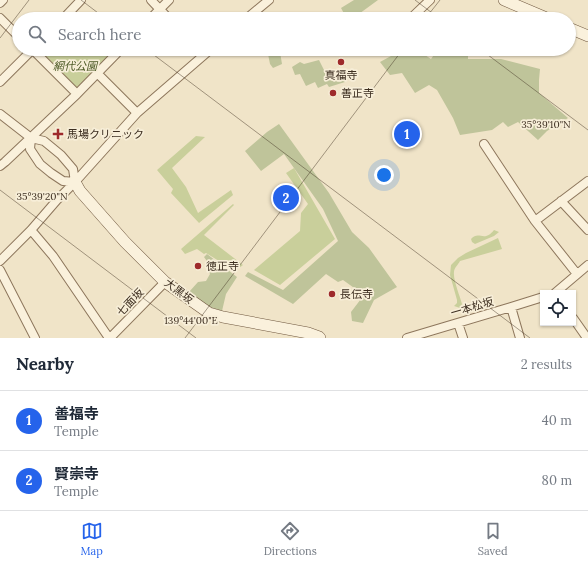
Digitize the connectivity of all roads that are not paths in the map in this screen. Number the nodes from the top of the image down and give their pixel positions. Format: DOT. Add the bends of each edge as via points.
graph roads {
  1 [pos="3,0"];
  2 [pos="81,0"];
  3 [pos="151,0"];
  4 [pos="169,0"];
  5 [pos="269,0"];
  6 [pos="430,0"];
  7 [pos="504,0"];
  8 [pos="0,3"];
  9 [pos="160,9"];
  10 [pos="70,12"];
  11 [pos="157,12"];
  12 [pos="163,12"];
  13 [pos="254,12"];
  14 [pos="417,12"];
  15 [pos="532,12"];
  16 [pos="0,18"];
  17 [pos="12,30"];
  18 [pos="576,31"];
  19 [pos="588,36"];
  20 [pos="25,56"];
  21 [pos="39,56"];
  22 [pos="112,56"];
  23 [pos="203,56"];
  24 [pos="98,73"];
  25 [pos="0,82"];
  26 [pos="77,94"];
  27 [pos="137,113"];
  28 [pos="0,114"];
  29 [pos="31,138"];
  30 [pos="484,144"];
  31 [pos="0,166"];
  32 [pos="588,181"];
  33 [pos="75,182"];
  34 [pos="561,201"];
  35 [pos="535,221"];
  36 [pos="31,230"];
  37 [pos="588,230"];
  38 [pos="0,260"];
  39 [pos="588,265"];
  40 [pos="0,270"];
  41 [pos="577,274"];
  42 [pos="165,282"];
  43 [pos="558,290"];
  44 [pos="540,298"];
  45 [pos="511,308"];
  46 [pos="576,322"];
  47 [pos="458,323"];
  48 [pos="35,338"];
  49 [pos="110,338"];
  50 [pos="320,338"];
  51 [pos="407,338"];
  52 [pos="463,338"];
  53 [pos="520,338"];
  54 [pos="587,338"];
  1 -- 8 [label="street"];
  2 -- 10 [label="street"];
  3 -- 9 [label="street"];
  4 -- 9 [label="street"];
  5 -- 13 [label="street"];
  6 -- 14 [label="street"];
  7 -- 15 [label="street"];
  9 -- 11 [label="street"];
  9 -- 12 [label="street"];
  16 -- 17 [label="street"];
  18 -- 19 [label="street"];
  20 -- 25 [label="street"];
  21 -- 26 [label="street"];
  22 -- 24 [label="street"];
  23 -- 27 [label="street"];
  24 -- 26 [label="street"];
  24 -- 27 [label="street"];
  26 -- 29 [label="street"];
  27 -- 33 [label="street"];
  28 -- 29 [label="street"];
  29 -- 31 [label="street"];
  29 -- 33 [label="street" via="44,141 62,155 73,169"];
  29 -- 33 [label="street" via="30,149 40,164 62,181"];
  30 -- 35 [label="street"];
  32 -- 34 [label="street"];
  33 -- 36 [label="street"];
  33 -- 42 [label="street, 大黒坂" via="125,242"];
  34 -- 35 [label="street"];
  34 -- 37 [label="street"];
  35 -- 41 [label="street"];
  36 -- 38 [label="street"];
  36 -- 49 [label="street" via="53,256"];
  39 -- 41 [label="street"];
  40 -- 48 [label="street"];
  41 -- 43 [label="street"];
  42 -- 49 [label="street, 七面坂"];
  42 -- 50 [label="street, 大黒坂" via="209,313 308,333"];
  44 -- 45 [label="street, 一本松坂"];
  45 -- 47 [label="street, 一本松坂"];
  45 -- 53 [label="street"];
  46 -- 54 [label="street"];
  47 -- 51 [label="street, 一本松坂"];
  47 -- 52 [label="street"];
}
